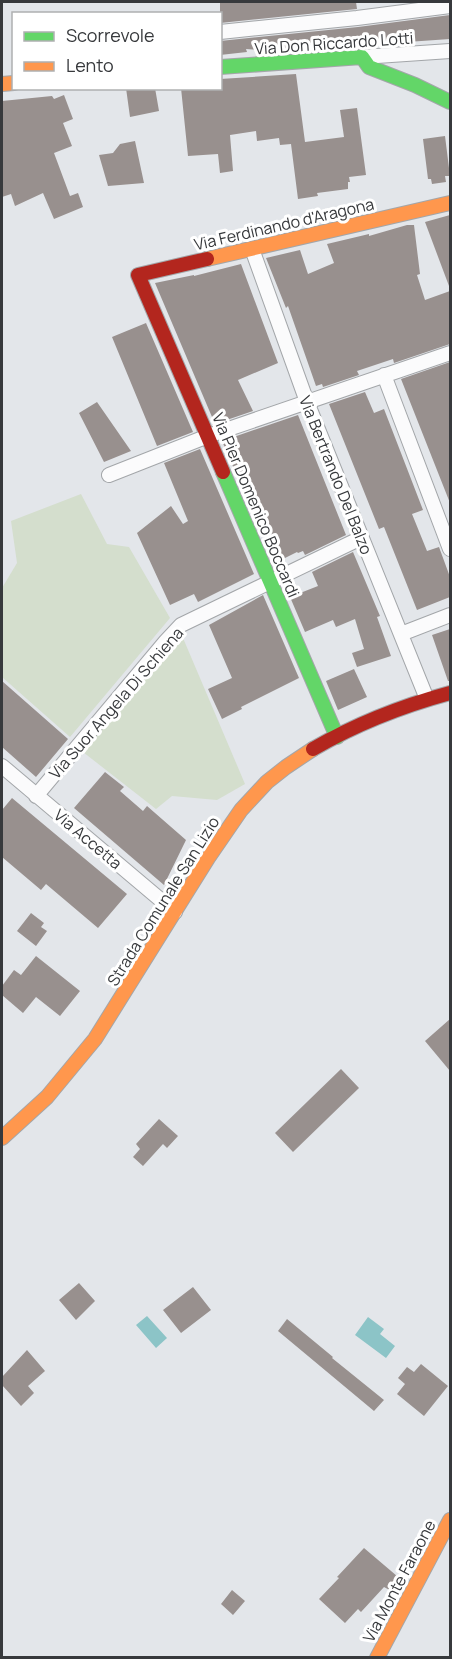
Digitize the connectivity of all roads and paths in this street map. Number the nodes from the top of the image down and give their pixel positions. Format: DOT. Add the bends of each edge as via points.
graph roads {
  1 [pos="450,6"];
  2 [pos="222,32"];
  3 [pos="450,51"];
  4 [pos="362,57"];
  5 [pos="222,67"];
  6 [pos="450,102"];
  7 [pos="450,203"];
  8 [pos="252,249"];
  9 [pos="144,286"];
  10 [pos="450,352"];
  11 [pos="384,375"];
  12 [pos="307,402"];
  13 [pos="208,436"];
  14 [pos="109,475"];
  15 [pos="445,522"];
  16 [pos="361,538"];
  17 [pos="450,549"];
  18 [pos="271,582"];
  19 [pos="450,615"];
  20 [pos="401,634"];
  21 [pos="450,693"];
  22 [pos="427,699"];
  23 [pos="337,737"];
  24 [pos="2,766"];
  25 [pos="36,796"];
  26 [pos="176,912"];
  27 [pos="2,1138"];
  28 [pos="450,1520"];
  29 [pos="377,1658"];
  1 -- 2 [label="street"];
  3 -- 4 [label="street, Via Don Riccardo Lotti"];
  4 -- 5 [label="street, Via Don Riccardo Lotti"];
  4 -- 6 [label="street" via="369,68"];
  7 -- 8 [label="street, Via Ferdinando d'Aragona"];
  8 -- 9 [label="street, Via Ferdinando d'Aragona" via="138,275"];
  8 -- 12 [label="street, Via Bertrando Del Balzo"];
  9 -- 13 [label="street, Via Pier Domenico Boccardi"];
  10 -- 11 [label="street"];
  11 -- 12 [label="street"];
  11 -- 15 [label="street"];
  12 -- 13 [label="street"];
  12 -- 16 [label="street, Via Bertrando Del Balzo"];
  13 -- 14 [label="street"];
  13 -- 18 [label="street, Via Pier Domenico Boccardi"];
  15 -- 17 [label="street"];
  16 -- 18 [label="street, Via Suor Angela Di Schiena"];
  16 -- 20 [label="street, Via Bertrando Del Balzo"];
  18 -- 23 [label="street, Via Pier Domenico Boccardi"];
  18 -- 25 [label="street, Via Suor Angela Di Schiena" via="181,626"];
  19 -- 20 [label="street"];
  20 -- 22 [label="street, Via Bertrando Del Balzo"];
  21 -- 22 [label="street, Strada Comunale San Lizio"];
  22 -- 23 [label="street, Strada Comunale San Lizio" via="386,713"];
  23 -- 26 [label="street, Strada Comunale San Lizio" via="302,755 242,808"];
  24 -- 25 [label="street, Via Accetta"];
  25 -- 26 [label="street, Via Accetta"];
  26 -- 27 [label="street, Strada Comunale San Lizio" via="89,1049"];
  28 -- 29 [label="street, Via Monte Faraone"];
}
